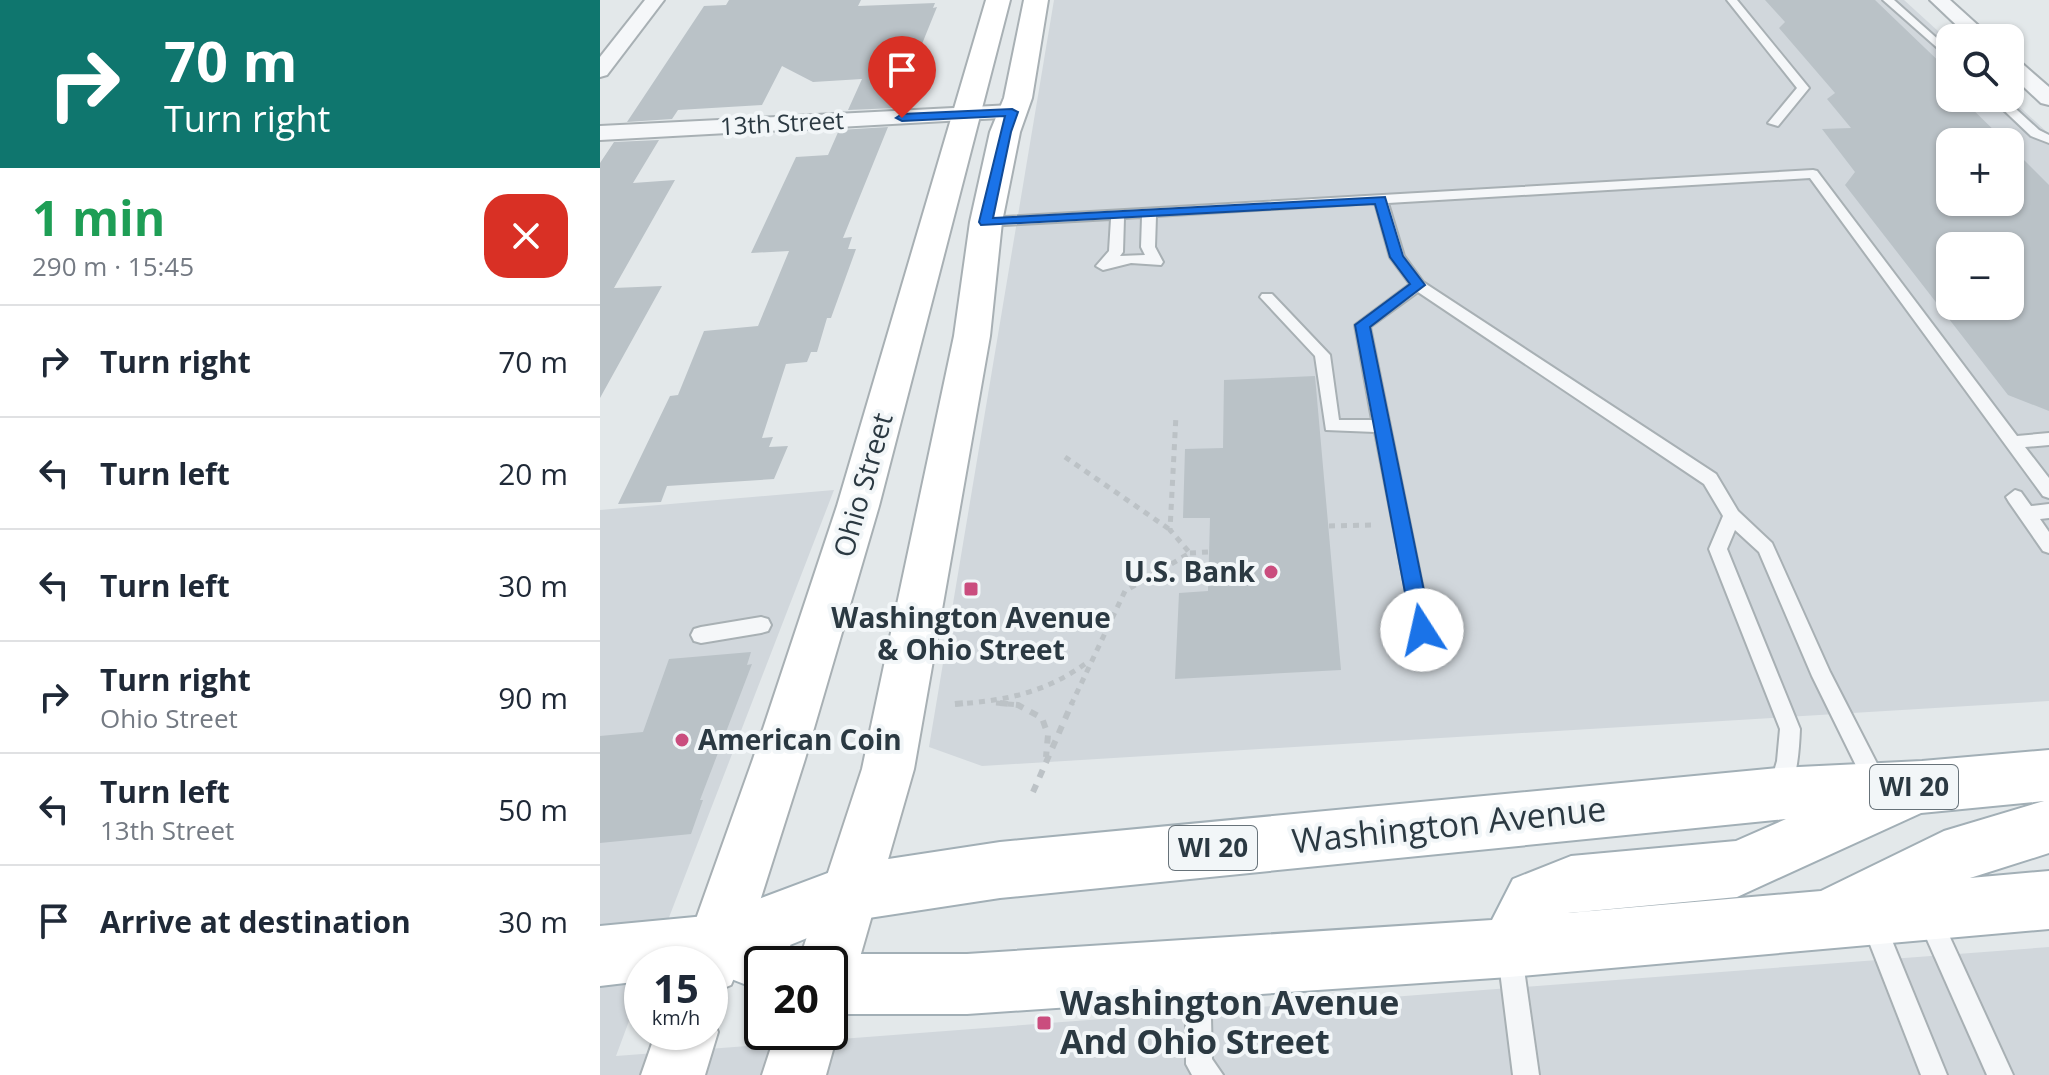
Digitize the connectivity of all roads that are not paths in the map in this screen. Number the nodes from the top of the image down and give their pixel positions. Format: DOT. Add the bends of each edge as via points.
graph roads {
  1 [pos="655,0"];
  2 [pos="998,0"];
  3 [pos="1036,0"];
  4 [pos="1732,0"];
  5 [pos="1888,0"];
  6 [pos="1939,0"];
  7 [pos="1966,24"];
  8 [pos="1936,43"];
  9 [pos="600,71"];
  10 [pos="2024,74"];
  11 [pos="2046,92"];
  12 [pos="2012,112"];
  13 [pos="990,113"];
  14 [pos="1774,123"];
  15 [pos="600,133"];
  16 [pos="2049,139"];
  17 [pos="1803,160"];
  18 [pos="1813,174"];
  19 [pos="1380,199"];
  20 [pos="1149,212"];
  21 [pos="1118,214"];
  22 [pos="986,222"];
  23 [pos="1418,285"];
  24 [pos="1267,297"];
  25 [pos="1384,426"];
  26 [pos="2049,439"];
  27 [pos="2012,442"];
  28 [pos="2049,491"];
  29 [pos="2049,511"];
  30 [pos="1732,516"];
  31 [pos="2049,546"];
  32 [pos="761,625"];
  33 [pos="701,635"];
  34 [pos="1427,658"];
  35 [pos="2049,775"];
  36 [pos="1900,787"];
  37 [pos="1778,794"];
  38 [pos="2049,826"];
  39 [pos="849,893"];
  40 [pos="2049,900"];
  41 [pos="1927,913"];
  42 [pos="1846,920"];
  43 [pos="833,946"];
  44 [pos="1509,948"];
  45 [pos="600,956"];
  46 [pos="731,957"];
  47 [pos="1198,970"];
  48 [pos="848,984"];
  49 [pos="681,1050"];
  50 [pos="802,1050"];
  51 [pos="1204,1069"];
  52 [pos="673,1075"];
  53 [pos="794,1075"];
  54 [pos="1526,1075"];
  55 [pos="1934,1075"];
  56 [pos="2000,1075"];
  1 -- 9 [label="street"];
  2 -- 13 [label="street, Ohio Street"];
  3 -- 13 [label="street, Ohio Street"];
  4 -- 14 [label="lane" via="1803,88"];
  5 -- 8 [label="lane"];
  6 -- 7 [label="street"];
  10 -- 11 [label="street"];
  12 -- 16 [label="lane"];
  13 -- 15 [label="street, 13th Street"];
  13 -- 22 [label="street, Ohio Street" via="1005,132"];
  13 -- 46 [label="street, Ohio Street" via="779,759"];
  17 -- 18 [label="lane"];
  18 -- 19 [label="lane"];
  18 -- 27 [label="lane"];
  19 -- 20 [label="lane"];
  19 -- 23 [label="lane" via="1397,257"];
  20 -- 21 [label="lane"];
  20 -- 21 [label="lane" via="1148,247 1156,262 1142,257 1103,266 1116,252"];
  21 -- 22 [label="lane"];
  22 -- 39 [label="street, Ohio Street" via="972,336 888,769"];
  23 -- 25 [label="lane" via="1362,325"];
  23 -- 30 [label="lane" via="1710,479"];
  24 -- 25 [label="lane" via="1322,355 1332,426"];
  25 -- 34 [label="lane"];
  26 -- 27 [label="lane"];
  27 -- 28 [label="lane"];
  29 -- 31 [label="lane" via="2020,505"];
  30 -- 36 [label="lane" via="1766,548 1822,676"];
  30 -- 37 [label="lane" via="1718,549 1790,729"];
  32 -- 33 [label="lane"];
  35 -- 36 [label="street, Washington Avenue / WI 20"];
  36 -- 37 [label="street, Washington Avenue / WI 20"];
  36 -- 44 [label="street" via="1737,869 1571,884 1533,899"];
  37 -- 39 [label="street, Washington Avenue / WI 20" via="1000,870"];
  38 -- 42 [label="street" via="1944,859"];
  39 -- 43 [label="street, Ohio Street"];
  39 -- 46 [label="street, Washington Avenue / WI 20"];
  40 -- 41 [label="street"];
  41 -- 42 [label="street"];
  41 -- 56 [label="lane"];
  42 -- 44 [label="street"];
  42 -- 55 [label="lane"];
  44 -- 47 [label="street"];
  44 -- 54 [label="lane"];
  45 -- 46 [label="street, Washington Avenue / WI 20"];
  47 -- 48 [label="street" via="967,984"];
  47 -- 51 [label="lane"];
  49 -- 52 [label="street"];
  50 -- 53 [label="street"];
}
